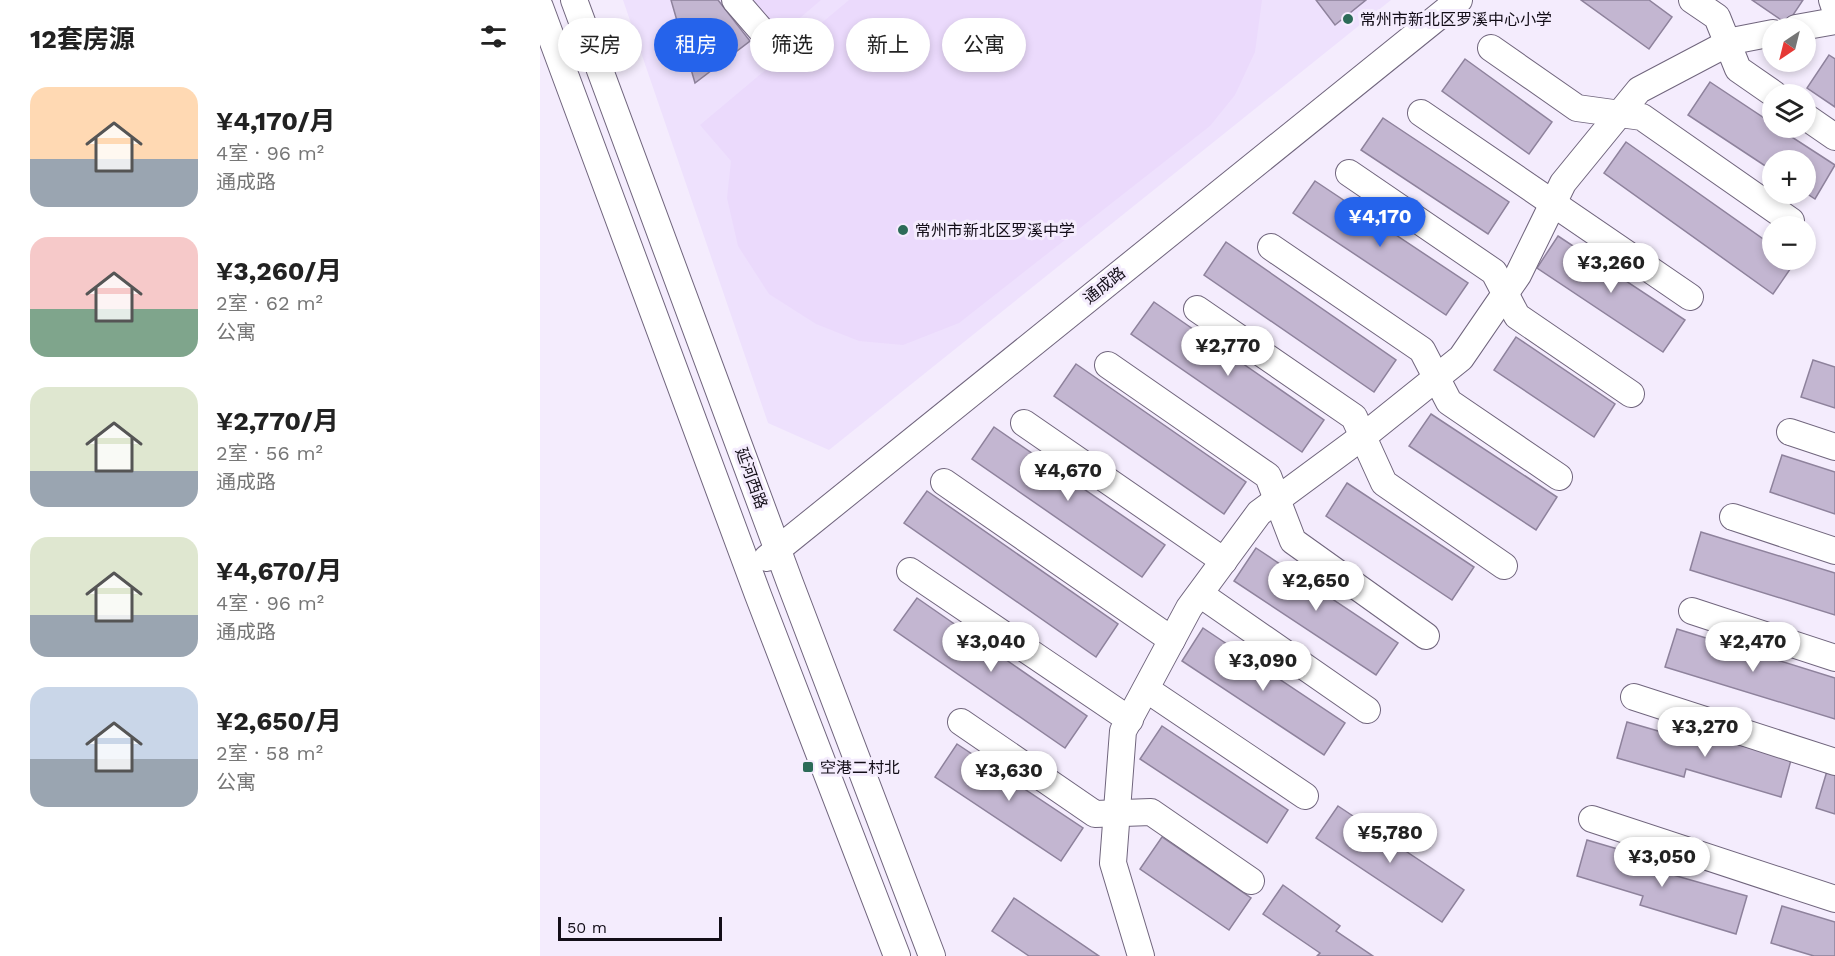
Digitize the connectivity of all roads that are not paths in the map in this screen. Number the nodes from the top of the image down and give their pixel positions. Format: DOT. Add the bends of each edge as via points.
graph roads {
  1 [pos="735,0"];
  2 [pos="1692,0"];
  3 [pos="1832,0"];
  4 [pos="577,2"];
  5 [pos="1446,4"];
  6 [pos="540,7"];
  7 [pos="1835,9"];
  8 [pos="751,18"];
  9 [pos="1835,21"];
  10 [pos="1816,24"];
  11 [pos="1762,35"];
  12 [pos="1727,43"];
  13 [pos="1491,48"];
  14 [pos="1762,86"];
  15 [pos="1421,112"];
  16 [pos="1620,113"];
  17 [pos="1816,124"];
  18 [pos="1835,137"];
  19 [pos="1349,173"];
  20 [pos="1554,204"];
  21 [pos="1784,216"];
  22 [pos="1271,247"];
  23 [pos="1505,293"];
  24 [pos="1690,297"];
  25 [pos="1197,309"];
  26 [pos="1108,365"];
  27 [pos="1437,377"];
  28 [pos="1631,394"];
  29 [pos="1024,423"];
  30 [pos="1790,432"];
  31 [pos="1363,436"];
  32 [pos="1835,447"];
  33 [pos="1559,477"];
  34 [pos="944,482"];
  35 [pos="1277,499"];
  36 [pos="1733,517"];
  37 [pos="778,548"];
  38 [pos="1835,551"];
  39 [pos="1224,561"];
  40 [pos="1504,566"];
  41 [pos="750,571"];
  42 [pos="910,571"];
  43 [pos="1200,594"];
  44 [pos="1692,611"];
  45 [pos="1426,636"];
  46 [pos="1172,640"];
  47 [pos="1835,658"];
  48 [pos="1146,688"];
  49 [pos="1634,697"];
  50 [pos="1367,710"];
  51 [pos="1130,720"];
  52 [pos="961,722"];
  53 [pos="1835,762"];
  54 [pos="1305,796"];
  55 [pos="1117,813"];
  56 [pos="1592,819"];
  57 [pos="1251,881"];
  58 [pos="1835,899"];
  59 [pos="897,956"];
  60 [pos="932,956"];
  61 [pos="1141,956"];
  1 -- 8 [label="street"];
  2 -- 12 [label="street" via="1717,17"];
  3 -- 7 [label="street"];
  4 -- 37 [label="street, 延河西路"];
  5 -- 37 [label="street, 通成路"];
  6 -- 41 [label="street, 延河西路"];
  9 -- 10 [label="street"];
  11 -- 12 [label="street"];
  12 -- 14 [label="street" via="1738,69"];
  12 -- 16 [label="street" via="1639,90"];
  13 -- 16 [label="street" via="1577,108"];
  15 -- 20 [label="street"];
  16 -- 20 [label="street" via="1563,183"];
  16 -- 21 [label="street" via="1642,117"];
  17 -- 18 [label="street"];
  19 -- 23 [label="street" via="1494,272"];
  20 -- 23 [label="street" via="1518,276"];
  20 -- 24 [label="street"];
  22 -- 27 [label="street" via="1422,350"];
  23 -- 27 [label="street" via="1461,358"];
  23 -- 28 [label="street" via="1517,316"];
  25 -- 31 [label="street" via="1354,417"];
  26 -- 35 [label="street" via="1268,476"];
  27 -- 31 [label="street"];
  27 -- 33 [label="street" via="1449,402"];
  29 -- 39 [label="street"];
  30 -- 32 [label="street"];
  31 -- 35 [label="street"];
  31 -- 40 [label="street" via="1384,483"];
  34 -- 46 [label="street"];
  35 -- 39 [label="street" via="1259,513"];
  35 -- 45 [label="street" via="1293,541"];
  36 -- 38 [label="street"];
  37 -- 41 [label="street, 通成路"];
  37 -- 60 [label="street, 延河西路"];
  39 -- 43 [label="street"];
  41 -- 59 [label="street, 延河西路"];
  42 -- 51 [label="street"];
  43 -- 46 [label="street"];
  43 -- 50 [label="street"];
  44 -- 47 [label="street"];
  46 -- 48 [label="street"];
  48 -- 51 [label="street"];
  48 -- 54 [label="street"];
  49 -- 53 [label="street"];
  51 -- 55 [label="street" via="1123,731"];
  52 -- 55 [label="street" via="1095,813"];
  55 -- 57 [label="street" via="1151,812"];
  55 -- 61 [label="street" via="1113,863"];
  56 -- 58 [label="street"];
}
